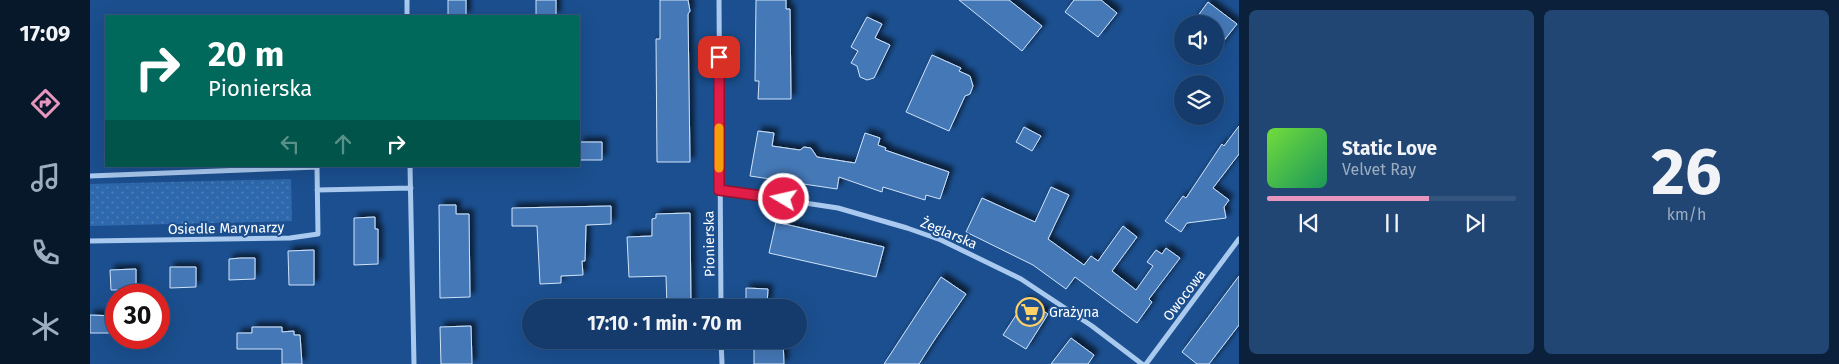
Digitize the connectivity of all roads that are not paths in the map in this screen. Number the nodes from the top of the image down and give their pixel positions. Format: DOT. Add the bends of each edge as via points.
graph roads {
  1 [pos="407,0"];
  2 [pos="719,0"];
  3 [pos="407,15"];
  4 [pos="410,167"];
  5 [pos="90,176"];
  6 [pos="411,188"];
  7 [pos="317,190"];
  8 [pos="719,190"];
  9 [pos="1239,239"];
  10 [pos="90,241"];
  11 [pos="721,299"];
  12 [pos="721,349"];
  13 [pos="414,364"];
  14 [pos="722,364"];
  15 [pos="1142,364"];
  16 [pos="1146,364"];
  1 -- 3 [label="street"];
  2 -- 8 [label="street, Pionierska"];
  4 -- 6 [label="street"];
  5 -- 7 [label="street, Osiedle Marynarzy" via="317,167"];
  6 -- 7 [label="street"];
  6 -- 13 [label="street"];
  7 -- 10 [label="street, Osiedle Marynarzy" via="318,234 290,238"];
  8 -- 11 [label="street, Pionierska"];
  8 -- 15 [label="street, Żeglarska" via="838,208 941,240 1021,279"];
  9 -- 16 [label="street, Owocowa"];
  12 -- 14 [label="street"];
}
